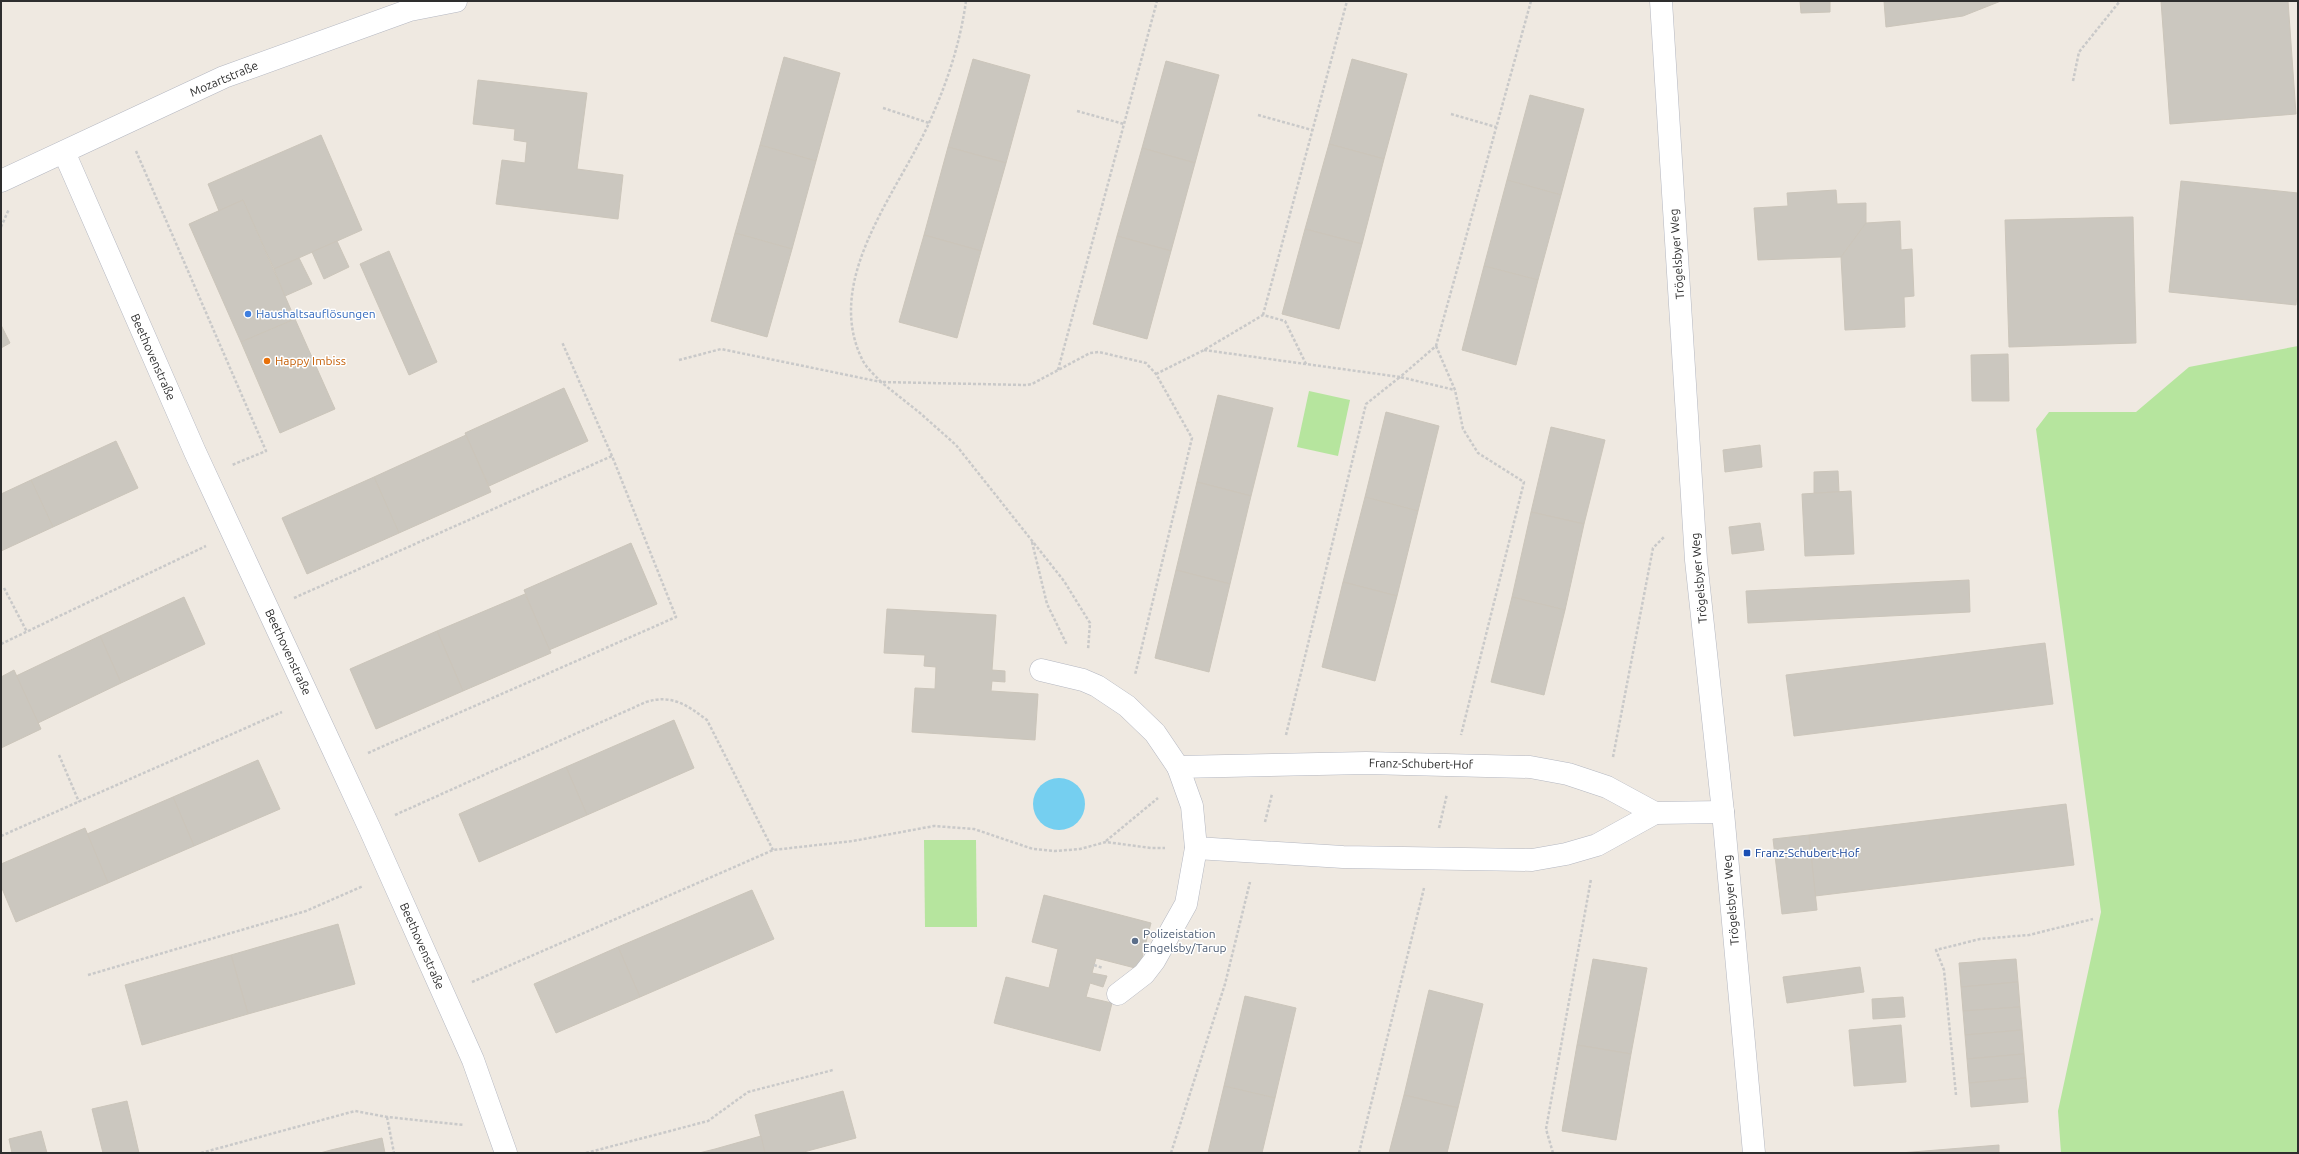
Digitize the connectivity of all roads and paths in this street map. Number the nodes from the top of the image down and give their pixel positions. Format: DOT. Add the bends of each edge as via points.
graph roads {
  1 [pos="456,1"];
  2 [pos="966,1"];
  3 [pos="1157,1"];
  4 [pos="1347,1"];
  5 [pos="1531,1"];
  6 [pos="1661,1"];
  7 [pos="2120,1"];
  8 [pos="409,5"];
  9 [pos="2073,81"];
  10 [pos="883,108"];
  11 [pos="1076,111"];
  12 [pos="1451,114"];
  13 [pos="1258,115"];
  14 [pos="929,123"];
  15 [pos="125,124"];
  16 [pos="1124,124"];
  17 [pos="1496,127"];
  18 [pos="1312,130"];
  19 [pos="64,152"];
  20 [pos="1,181"];
  21 [pos="1263,315"];
  22 [pos="562,342"];
  23 [pos="1436,346"];
  24 [pos="1204,350"];
  25 [pos="679,360"];
  26 [pos="1306,364"];
  27 [pos="1058,370"];
  28 [pos="1156,374"];
  29 [pos="1400,377"];
  30 [pos="881,382"];
  31 [pos="1455,390"];
  32 [pos="612,456"];
  33 [pos="206,476"];
  34 [pos="233,534"];
  35 [pos="1032,542"];
  36 [pos="4,588"];
  37 [pos="268,610"];
  38 [pos="27,632"];
  39 [pos="1,644"];
  40 [pos="1041,670"];
  41 [pos="1083,680"];
  42 [pos="310,699"];
  43 [pos="1127,706"];
  44 [pos="59,755"];
  45 [pos="1454,764"];
  46 [pos="340,765"];
  47 [pos="1279,766"];
  48 [pos="1180,774"];
  49 [pos="79,802"];
  50 [pos="1723,812"];
  51 [pos="1655,813"];
  52 [pos="369,827"];
  53 [pos="1,836"];
  54 [pos="1106,842"];
  55 [pos="1196,847"];
  56 [pos="773,850"];
  57 [pos="1257,852"];
  58 [pos="1432,858"];
  59 [pos="390,875"];
  60 [pos="2093,919"];
  61 [pos="88,975"];
  62 [pos="1118,994"];
  63 [pos="444,995"];
  64 [pos="833,1070"];
  65 [pos="1956,1095"];
  66 [pos="387,1117"];
  67 [pos="494,1120"];
  68 [pos="201,1153"];
  69 [pos="394,1153"];
  70 [pos="506,1153"];
  71 [pos="586,1153"];
  72 [pos="1171,1153"];
  73 [pos="1358,1153"];
  74 [pos="1754,1153"];
  1 -- 8 [label="street, Mozartstraße"];
  2 -- 14 [label="path" via="962,30 952,67"];
  3 -- 16 [label="path"];
  4 -- 18 [label="path"];
  5 -- 17 [label="path"];
  6 -- 50 [label="street, Trögelsbyer Weg" via="1696,560"];
  7 -- 9 [label="path" via="2078,52"];
  8 -- 15 [label="street, Mozartstraße" via="224,78"];
  10 -- 14 [label="path"];
  11 -- 16 [label="path"];
  12 -- 17 [label="path"];
  13 -- 18 [label="path"];
  14 -- 30 [label="path" via="880,213 864,250 853,292 851,313 855,342 863,361"];
  15 -- 19 [label="street, Mozartstraße"];
  15 -- 33 [label="path" via="266,451"];
  16 -- 27 [label="path"];
  17 -- 23 [label="path"];
  18 -- 21 [label="path"];
  19 -- 20 [label="street, Mozartstraße"];
  19 -- 33 [label="street, Beethovenstraße"];
  21 -- 24 [label="path"];
  21 -- 26 [label="path" via="1285,322"];
  22 -- 32 [label="path"];
  23 -- 29 [label="path"];
  23 -- 31 [label="path"];
  24 -- 26 [label="path"];
  24 -- 28 [label="path"];
  25 -- 30 [label="path" via="722,349"];
  26 -- 29 [label="path"];
  27 -- 28 [label="path" via="1090,353 1099,352 1146,363"];
  27 -- 30 [label="path" via="1026,385"];
  28 -- 43 [label="path" via="1192,438"];
  29 -- 31 [label="path"];
  29 -- 47 [label="path" via="1366,404"];
  30 -- 35 [label="path" via="956,445"];
  31 -- 45 [label="path" via="1463,429 1478,453 1524,482"];
  32 -- 37 [label="path"];
  32 -- 46 [label="path" via="676,617"];
  33 -- 34 [label="street, Beethovenstraße"];
  34 -- 37 [label="street, Beethovenstraße"];
  34 -- 38 [label="path"];
  35 -- 41 [label="path" via="1047,604"];
  35 -- 41 [label="path" via="1064,580 1090,624 1090,643"];
  36 -- 38 [label="path"];
  37 -- 42 [label="street, Beethovenstraße"];
  38 -- 39 [label="path"];
  40 -- 41 [label="street"];
  41 -- 43 [label="street"];
  42 -- 46 [label="street, Beethovenstraße"];
  42 -- 49 [label="path"];
  43 -- 48 [label="street" via="1155,733"];
  44 -- 49 [label="path"];
  45 -- 47 [label="street, Franz-Schubert-Hof" via="1366,763"];
  45 -- 51 [label="street, Franz-Schubert-Hof" via="1530,767 1568,774 1607,787"];
  45 -- 58 [label="path"];
  46 -- 52 [label="street, Beethovenstraße"];
  47 -- 48 [label="street, Franz-Schubert-Hof"];
  47 -- 57 [label="path"];
  48 -- 54 [label="path" via="1160,796"];
  48 -- 55 [label="street" via="1192,806"];
  49 -- 53 [label="path"];
  50 -- 51 [label="street, Franz-Schubert-Hof"];
  50 -- 74 [label="street, Trögelsbyer Weg"];
  51 -- 58 [label="street, Franz-Schubert-Hof" via="1597,845 1566,854 1532,860"];
  52 -- 56 [label="path" via="646,702 661,698 680,703 707,720"];
  52 -- 59 [label="street, Beethovenstraße"];
  54 -- 55 [label="path" via="1150,848"];
  54 -- 56 [label="path" via="1080,850 1054,851 1033,849 974,829 934,826 853,841"];
  55 -- 57 [label="street, Franz-Schubert-Hof"];
  55 -- 62 [label="street" via="1186,904 1154,961 1144,974"];
  56 -- 63 [label="path"];
  57 -- 58 [label="street, Franz-Schubert-Hof"];
  57 -- 72 [label="path" via="1225,984"];
  58 -- 73 [label="path"];
  59 -- 61 [label="path" via="306,911"];
  59 -- 63 [label="street, Beethovenstraße"];
  60 -- 65 [label="path" via="2029,936 1980,938 1936,950 1944,970"];
  63 -- 67 [label="street, Beethovenstraße" via="473,1060"];
  64 -- 71 [label="path" via="748,1092 708,1121"];
  66 -- 67 [label="path" via="473,1126"];
  66 -- 68 [label="path" via="355,1111"];
  66 -- 69 [label="path"];
  67 -- 70 [label="street, Beethovenstraße"];
}
